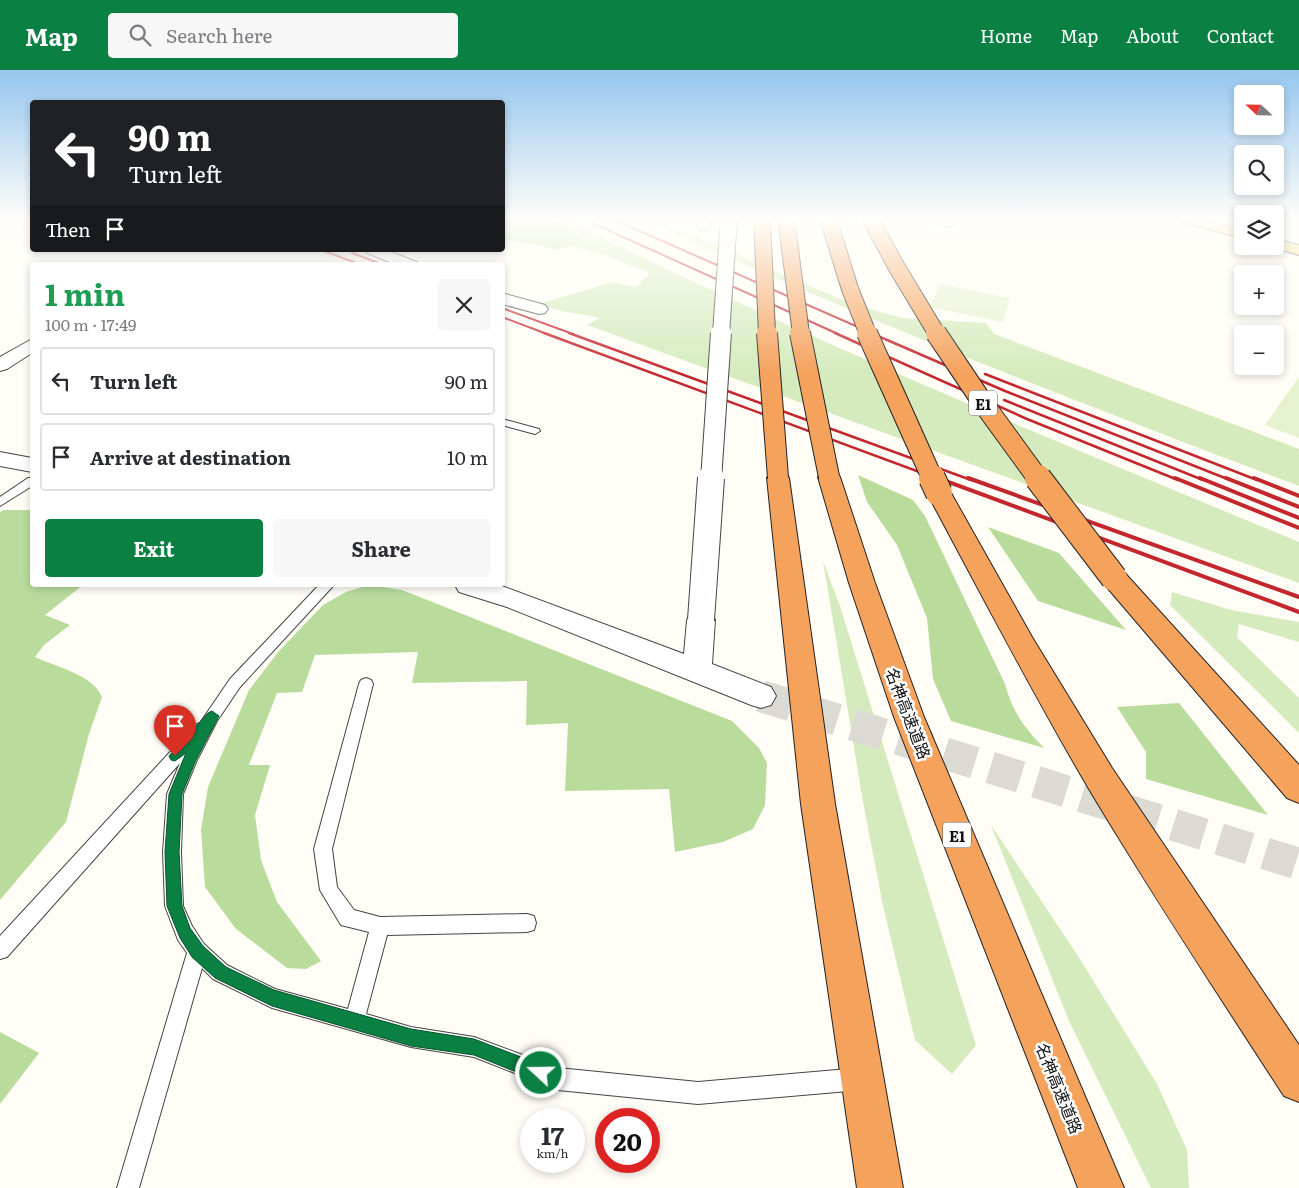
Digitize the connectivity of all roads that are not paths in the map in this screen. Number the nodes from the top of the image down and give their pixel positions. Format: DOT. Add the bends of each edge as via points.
graph roads {
  1 [pos="725,270"];
  2 [pos="764,270"];
  3 [pos="792,270"];
  4 [pos="844,270"];
  5 [pos="898,270"];
  6 [pos="505,299"];
  7 [pos="539,309"];
  8 [pos="30,346"];
  9 [pos="2,361"];
  10 [pos="505,423"];
  11 [pos="535,431"];
  12 [pos="0,459"];
  13 [pos="30,465"];
  14 [pos="30,481"];
  15 [pos="0,502"];
  16 [pos="325,587"];
  17 [pos="474,587"];
  18 [pos="697,671"];
  19 [pos="366,684"];
  20 [pos="761,696"];
  21 [pos="212,716"];
  22 [pos="1299,788"];
  23 [pos="527,923"];
  24 [pos="380,926"];
  25 [pos="0,950"];
  26 [pos="197,951"];
  27 [pos="354,1022"];
  28 [pos="861,1079"];
  29 [pos="1299,1081"];
  30 [pos="128,1188"];
  31 [pos="880,1188"];
  32 [pos="1101,1188"];
  1 -- 18 [label="street, bridge"];
  2 -- 28 [label="highway, bridge" via="778,478 818,804"];
  3 -- 32 [label="highway, 名神高速道路 / E1, bridge" via="806,375 829,477 862,583 909,717"];
  4 -- 29 [label="highway, bridge" via="890,387 939,493 995,598 1074,735 1187,914"];
  5 -- 22 [label="highway, E1, bridge" via="965,379 1114,578"];
  6 -- 7 [label="street"];
  8 -- 9 [label="street"];
  10 -- 11 [label="lane"];
  12 -- 13 [label="street"];
  14 -- 15 [label="lane"];
  16 -- 21 [label="lane" via="235,683"];
  17 -- 18 [label="street" via="516,600"];
  18 -- 20 [label="street"];
  19 -- 24 [label="lane" via="323,849 329,890 348,918"];
  21 -- 25 [label="lane"];
  21 -- 26 [label="lane" via="176,794 172,852 174,906"];
  23 -- 24 [label="lane"];
  24 -- 27 [label="lane"];
  26 -- 27 [label="lane" via="220,972 272,998"];
  26 -- 30 [label="lane"];
  27 -- 28 [label="lane" via="411,1037 474,1047 558,1080 698,1093"];
  28 -- 31 [label="highway"];
}
